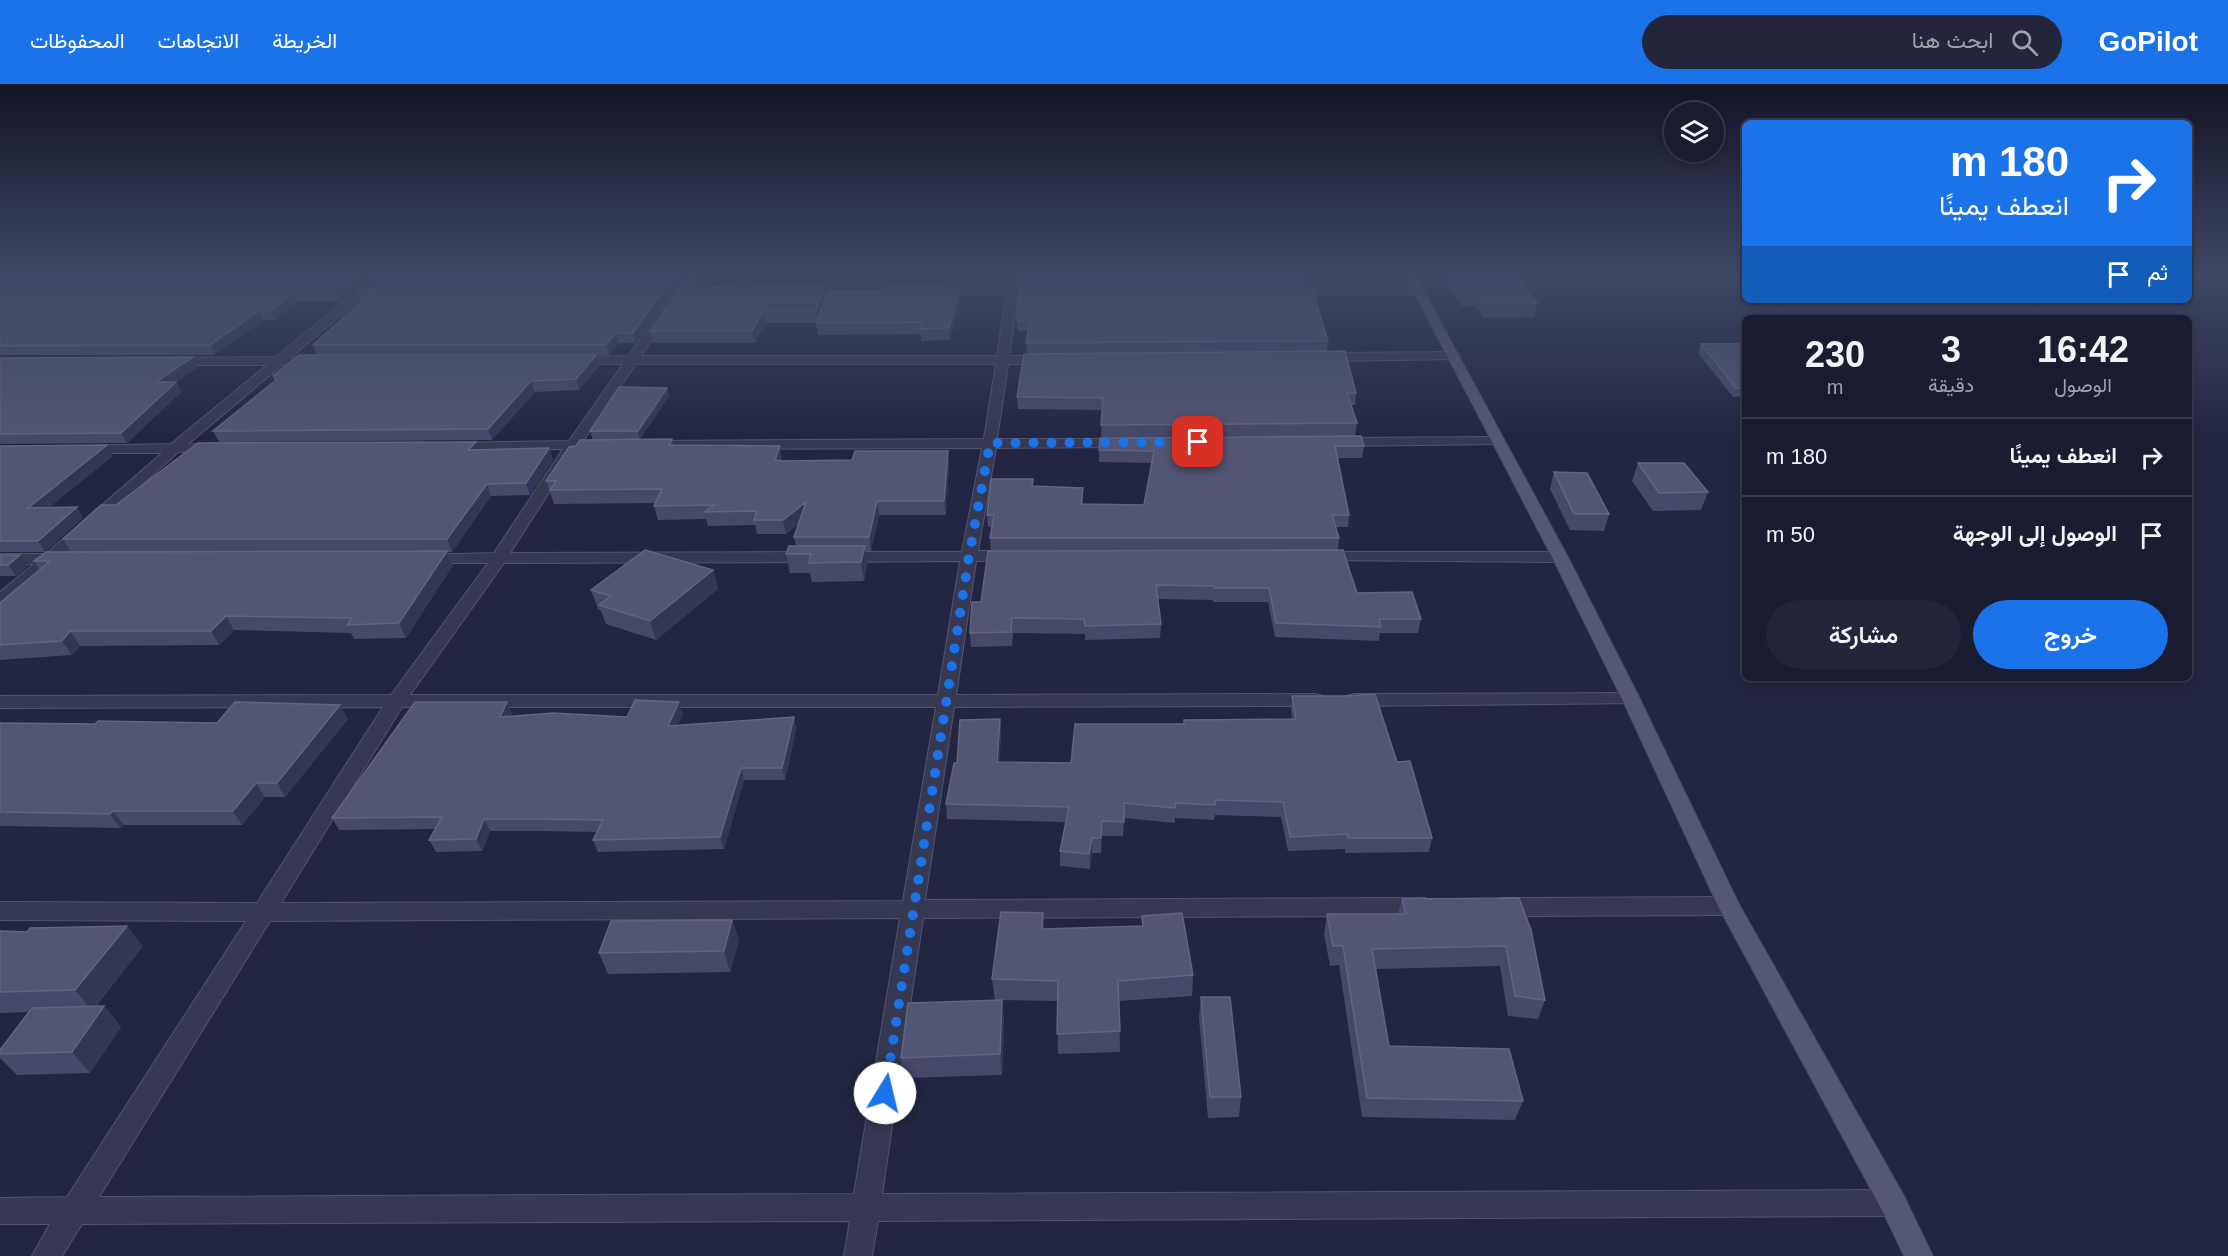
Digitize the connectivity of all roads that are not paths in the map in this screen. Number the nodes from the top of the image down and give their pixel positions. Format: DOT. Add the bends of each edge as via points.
graph roads {
  1 [pos="318,330"];
  2 [pos="655,330"];
  3 [pos="1007,330"];
  4 [pos="1440,330"];
  5 [pos="1454,356"];
  6 [pos="1311,357"];
  7 [pos="1062,359"];
  8 [pos="563,360"];
  9 [pos="634,360"];
  10 [pos="1003,360"];
  11 [pos="163,361"];
  12 [pos="280,361"];
  13 [pos="327,361"];
  14 [pos="1497,441"];
  15 [pos="1320,442"];
  16 [pos="990,443"];
  17 [pos="1132,443"];
  18 [pos="573,446"];
  19 [pos="444,447"];
  20 [pos="233,448"];
  21 [pos="70,449"];
  22 [pos="174,449"];
  23 [pos="969,556"];
  24 [pos="1028,556"];
  25 [pos="1300,557"];
  26 [pos="1560,557"];
  27 [pos="416,558"];
  28 [pos="499,558"];
  29 [pos="0,559"];
  30 [pos="50,559"];
  31 [pos="74,559"];
  32 [pos="0,600"];
  33 [pos="1631,699"];
  34 [pos="948,700"];
  35 [pos="0,702"];
  36 [pos="396,702"];
  37 [pos="1729,906"];
  38 [pos="1442,907"];
  39 [pos="1478,907"];
  40 [pos="914,909"];
  41 [pos="0,911"];
  42 [pos="262,912"];
  43 [pos="1893,1203"];
  44 [pos="867,1207"];
  45 [pos="0,1210"];
  46 [pos="76,1211"];
  47 [pos="46,1256"];
  48 [pos="858,1256"];
  49 [pos="1919,1256"];
  1 -- 12 [label="street"];
  2 -- 9 [label="street"];
  3 -- 10 [label="street"];
  4 -- 5 [label="main road"];
  5 -- 6 [label="street"];
  5 -- 14 [label="main road"];
  7 -- 10 [label="street"];
  8 -- 9 [label="street"];
  9 -- 10 [label="street"];
  9 -- 18 [label="street"];
  10 -- 16 [label="street"];
  11 -- 12 [label="street"];
  12 -- 13 [label="street"];
  12 -- 22 [label="street"];
  14 -- 15 [label="street"];
  14 -- 26 [label="main road"];
  16 -- 17 [label="street"];
  16 -- 18 [label="street"];
  16 -- 23 [label="street"];
  18 -- 19 [label="street"];
  18 -- 28 [label="street"];
  20 -- 22 [label="street"];
  21 -- 22 [label="street"];
  22 -- 30 [label="street"];
  23 -- 24 [label="street"];
  23 -- 28 [label="street"];
  23 -- 34 [label="street"];
  25 -- 26 [label="street"];
  26 -- 33 [label="main road"];
  27 -- 28 [label="street"];
  28 -- 36 [label="street"];
  29 -- 30 [label="street"];
  30 -- 31 [label="street"];
  30 -- 32 [label="street"];
  33 -- 34 [label="street"];
  33 -- 37 [label="main road"];
  34 -- 36 [label="street"];
  34 -- 40 [label="street"];
  35 -- 36 [label="street"];
  36 -- 42 [label="street"];
  37 -- 39 [label="street"];
  37 -- 43 [label="main road"];
  38 -- 40 [label="street"];
  40 -- 42 [label="street"];
  40 -- 44 [label="street"];
  41 -- 42 [label="street"];
  42 -- 46 [label="street"];
  43 -- 44 [label="street"];
  43 -- 49 [label="main road"];
  44 -- 46 [label="street"];
  44 -- 48 [label="street"];
  45 -- 46 [label="street"];
  46 -- 47 [label="street"];
}
